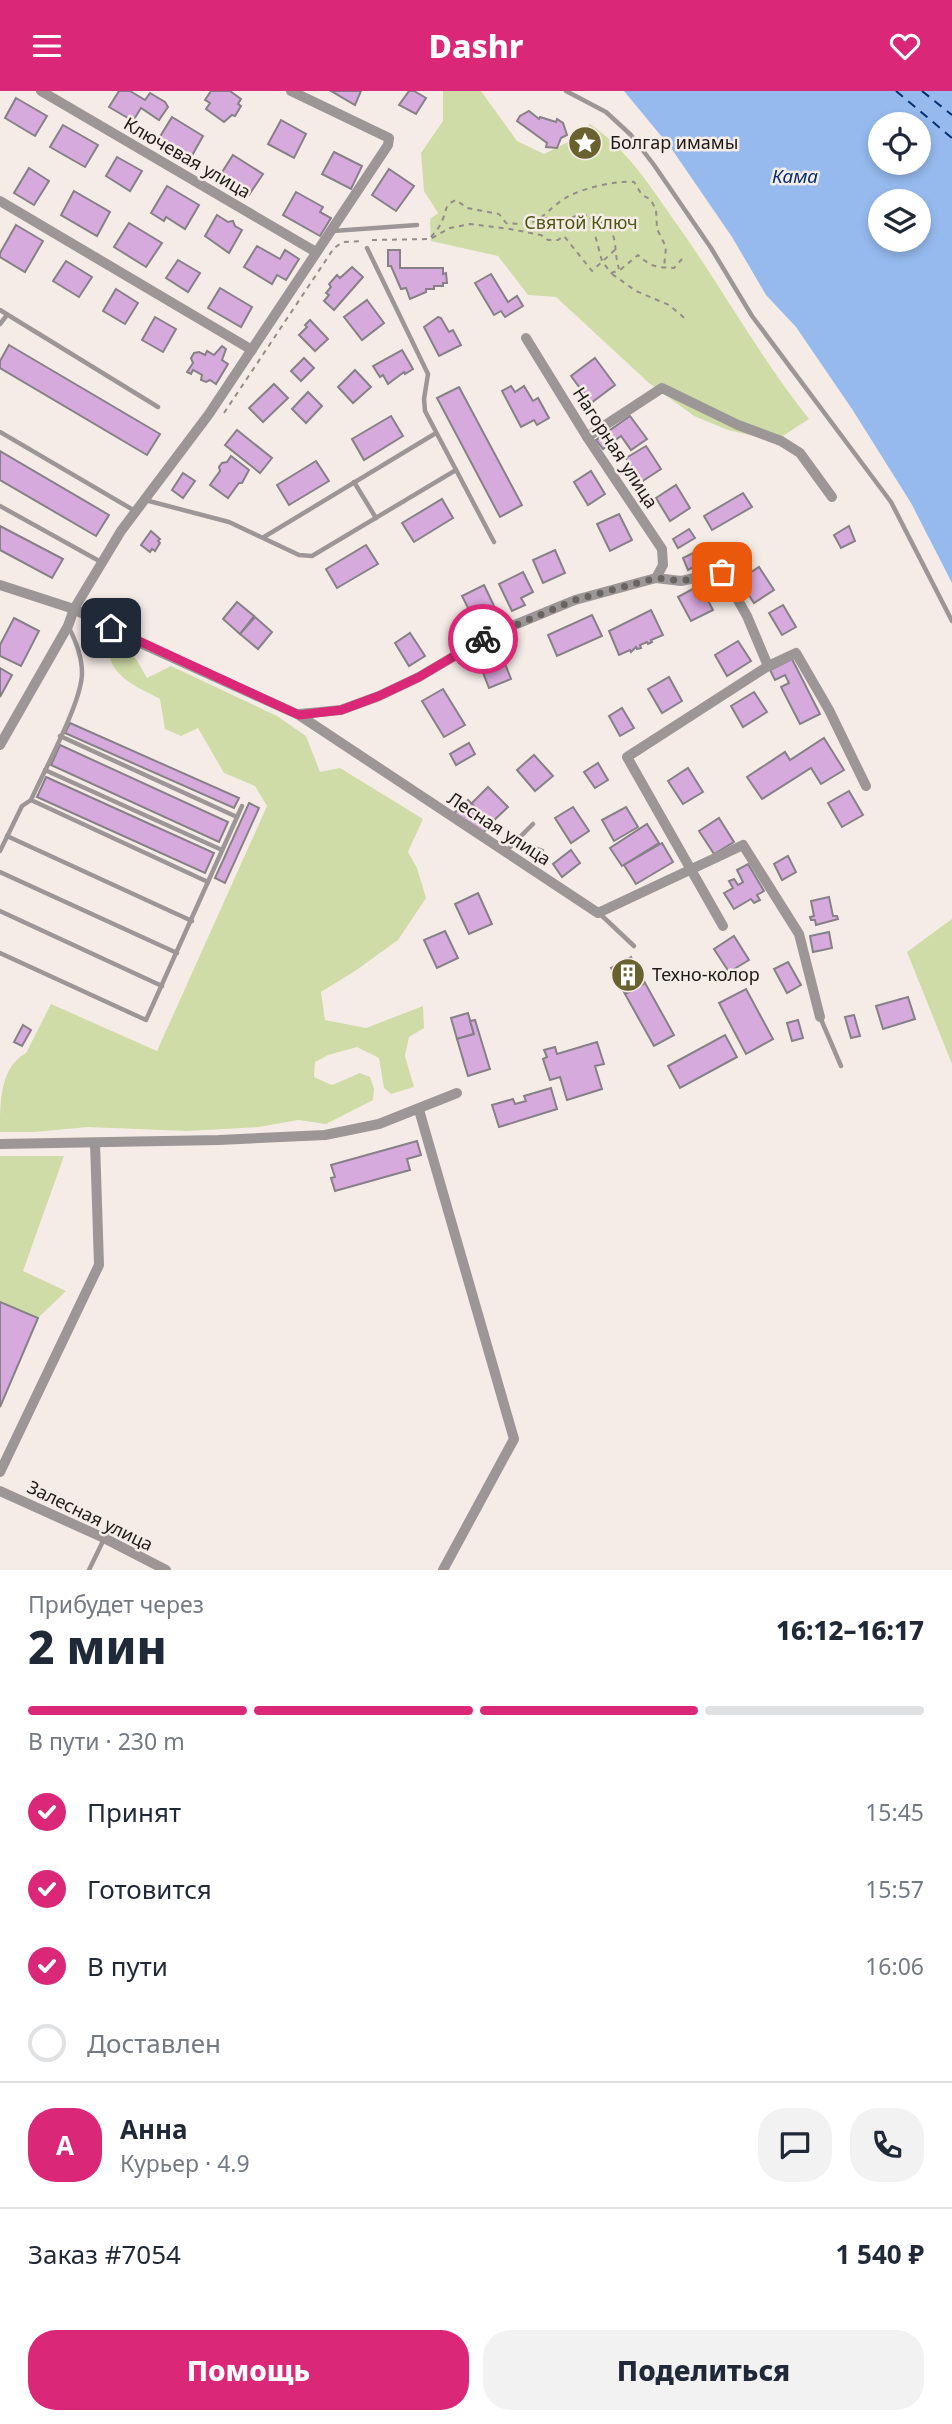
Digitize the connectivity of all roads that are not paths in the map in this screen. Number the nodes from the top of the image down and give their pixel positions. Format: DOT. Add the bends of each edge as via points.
graph roads {
  1 [pos="41,91"];
  2 [pos="291,91"];
  3 [pos="566,91"];
  4 [pos="0,201"];
  5 [pos="417,225"];
  6 [pos="332,232"];
  7 [pos="367,249"];
  8 [pos="316,252"];
  9 [pos="0,310"];
  10 [pos="7,315"];
  11 [pos="0,324"];
  12 [pos="526,338"];
  13 [pos="252,350"];
  14 [pos="158,407"];
  15 [pos="0,432"];
  16 [pos="436,433"];
  17 [pos="587,437"];
  18 [pos="456,470"];
  19 [pos="355,482"];
  20 [pos="832,497"];
  21 [pos="144,500"];
  22 [pos="0,506"];
  23 [pos="135,511"];
  24 [pos="376,517"];
  25 [pos="263,537"];
  26 [pos="494,542"];
  27 [pos="102,563"];
  28 [pos="656,578"];
  29 [pos="0,585"];
  30 [pos="74,609"];
  31 [pos="952,621"];
  32 [pos="68,626"];
  33 [pos="768,666"];
  34 [pos="299,715"];
  35 [pos="60,736"];
  36 [pos="0,745"];
  37 [pos="45,770"];
  38 [pos="866,786"];
  39 [pos="31,800"];
  40 [pos="242,806"];
  41 [pos="237,817"];
  42 [pos="533,824"];
  43 [pos="7,836"];
  44 [pos="222,850"];
  45 [pos="0,851"];
  46 [pos="506,851"];
  47 [pos="690,871"];
  48 [pos="0,872"];
  49 [pos="208,882"];
  50 [pos="0,912"];
  51 [pos="598,913"];
  52 [pos="191,921"];
  53 [pos="723,926"];
  54 [pos="634,946"];
  55 [pos="0,953"];
  56 [pos="177,953"];
  57 [pos="162,986"];
  58 [pos="820,1017"];
  59 [pos="841,1066"];
  60 [pos="457,1093"];
  61 [pos="419,1110"];
  62 [pos="95,1143"];
  63 [pos="0,1144"];
  64 [pos="0,1472"];
  65 [pos="0,1491"];
  66 [pos="104,1538"];
  67 [pos="89,1570"];
  68 [pos="166,1570"];
  69 [pos="443,1570"];
  1 -- 8 [label="street, Ключевая улица"];
  2 -- 6 [label="street" via="389,138"];
  3 -- 31 [label="lane" via="606,112 654,165 752,316 891,502"];
  4 -- 13 [label="street"];
  5 -- 6 [label="lane"];
  6 -- 8 [label="street"];
  7 -- 16 [label="lane" via="428,374 423,405"];
  8 -- 13 [label="street"];
  9 -- 10 [label="lane"];
  10 -- 11 [label="lane"];
  10 -- 14 [label="lane"];
  12 -- 17 [label="street, Нагорная улица"];
  13 -- 21 [label="street"];
  15 -- 23 [label="lane"];
  16 -- 18 [label="lane"];
  16 -- 19 [label="lane"];
  17 -- 20 [label="street" via="662,388 800,453"];
  17 -- 28 [label="street, Нагорная улица" via="662,549 663,565"];
  18 -- 24 [label="lane"];
  18 -- 26 [label="lane"];
  19 -- 24 [label="lane"];
  19 -- 25 [label="lane"];
  21 -- 23 [label="street"];
  21 -- 25 [label="lane" via="221,519"];
  22 -- 27 [label="lane"];
  23 -- 27 [label="street"];
  24 -- 25 [label="lane" via="312,556 299,555"];
  27 -- 30 [label="street"];
  28 -- 33 [label="street" via="681,581 722,572"];
  28 -- 34 [label="street" via="575,600 502,630 419,677 341,710"];
  29 -- 30 [label="street, Лесная улица"];
  30 -- 32 [label="street"];
  30 -- 34 [label="street, Лесная улица"];
  32 -- 35 [label="lane" via="82,676"];
  32 -- 36 [label="street"];
  33 -- 38 [label="street" via="796,653 830,710"];
  33 -- 47 [label="street" via="627,758"];
  34 -- 46 [label="street, Лесная улица"];
  35 -- 37 [label="lane"];
  35 -- 41 [label="lane"];
  37 -- 39 [label="lane"];
  37 -- 44 [label="lane"];
  39 -- 43 [label="lane" via="22,806"];
  39 -- 49 [label="lane"];
  40 -- 41 [label="lane"];
  41 -- 44 [label="lane"];
  42 -- 46 [label="lane"];
  43 -- 45 [label="lane"];
  43 -- 52 [label="lane"];
  44 -- 49 [label="lane"];
  46 -- 51 [label="street, Лесная улица"];
  47 -- 51 [label="street"];
  47 -- 53 [label="street"];
  47 -- 58 [label="street" via="743,845 799,934"];
  48 -- 56 [label="lane"];
  49 -- 52 [label="lane"];
  50 -- 57 [label="lane"];
  51 -- 54 [label="lane"];
  52 -- 56 [label="lane"];
  55 -- 57 [label="lane" via="146,1020"];
  56 -- 57 [label="lane"];
  58 -- 59 [label="lane"];
  60 -- 61 [label="street"];
  61 -- 62 [label="street" via="326,1135"];
  61 -- 69 [label="street" via="514,1439"];
  62 -- 63 [label="street"];
  62 -- 64 [label="street" via="99,1265"];
  65 -- 66 [label="street, Залесная улица"];
  66 -- 67 [label="lane"];
  66 -- 68 [label="street, Залесная улица"];
}
